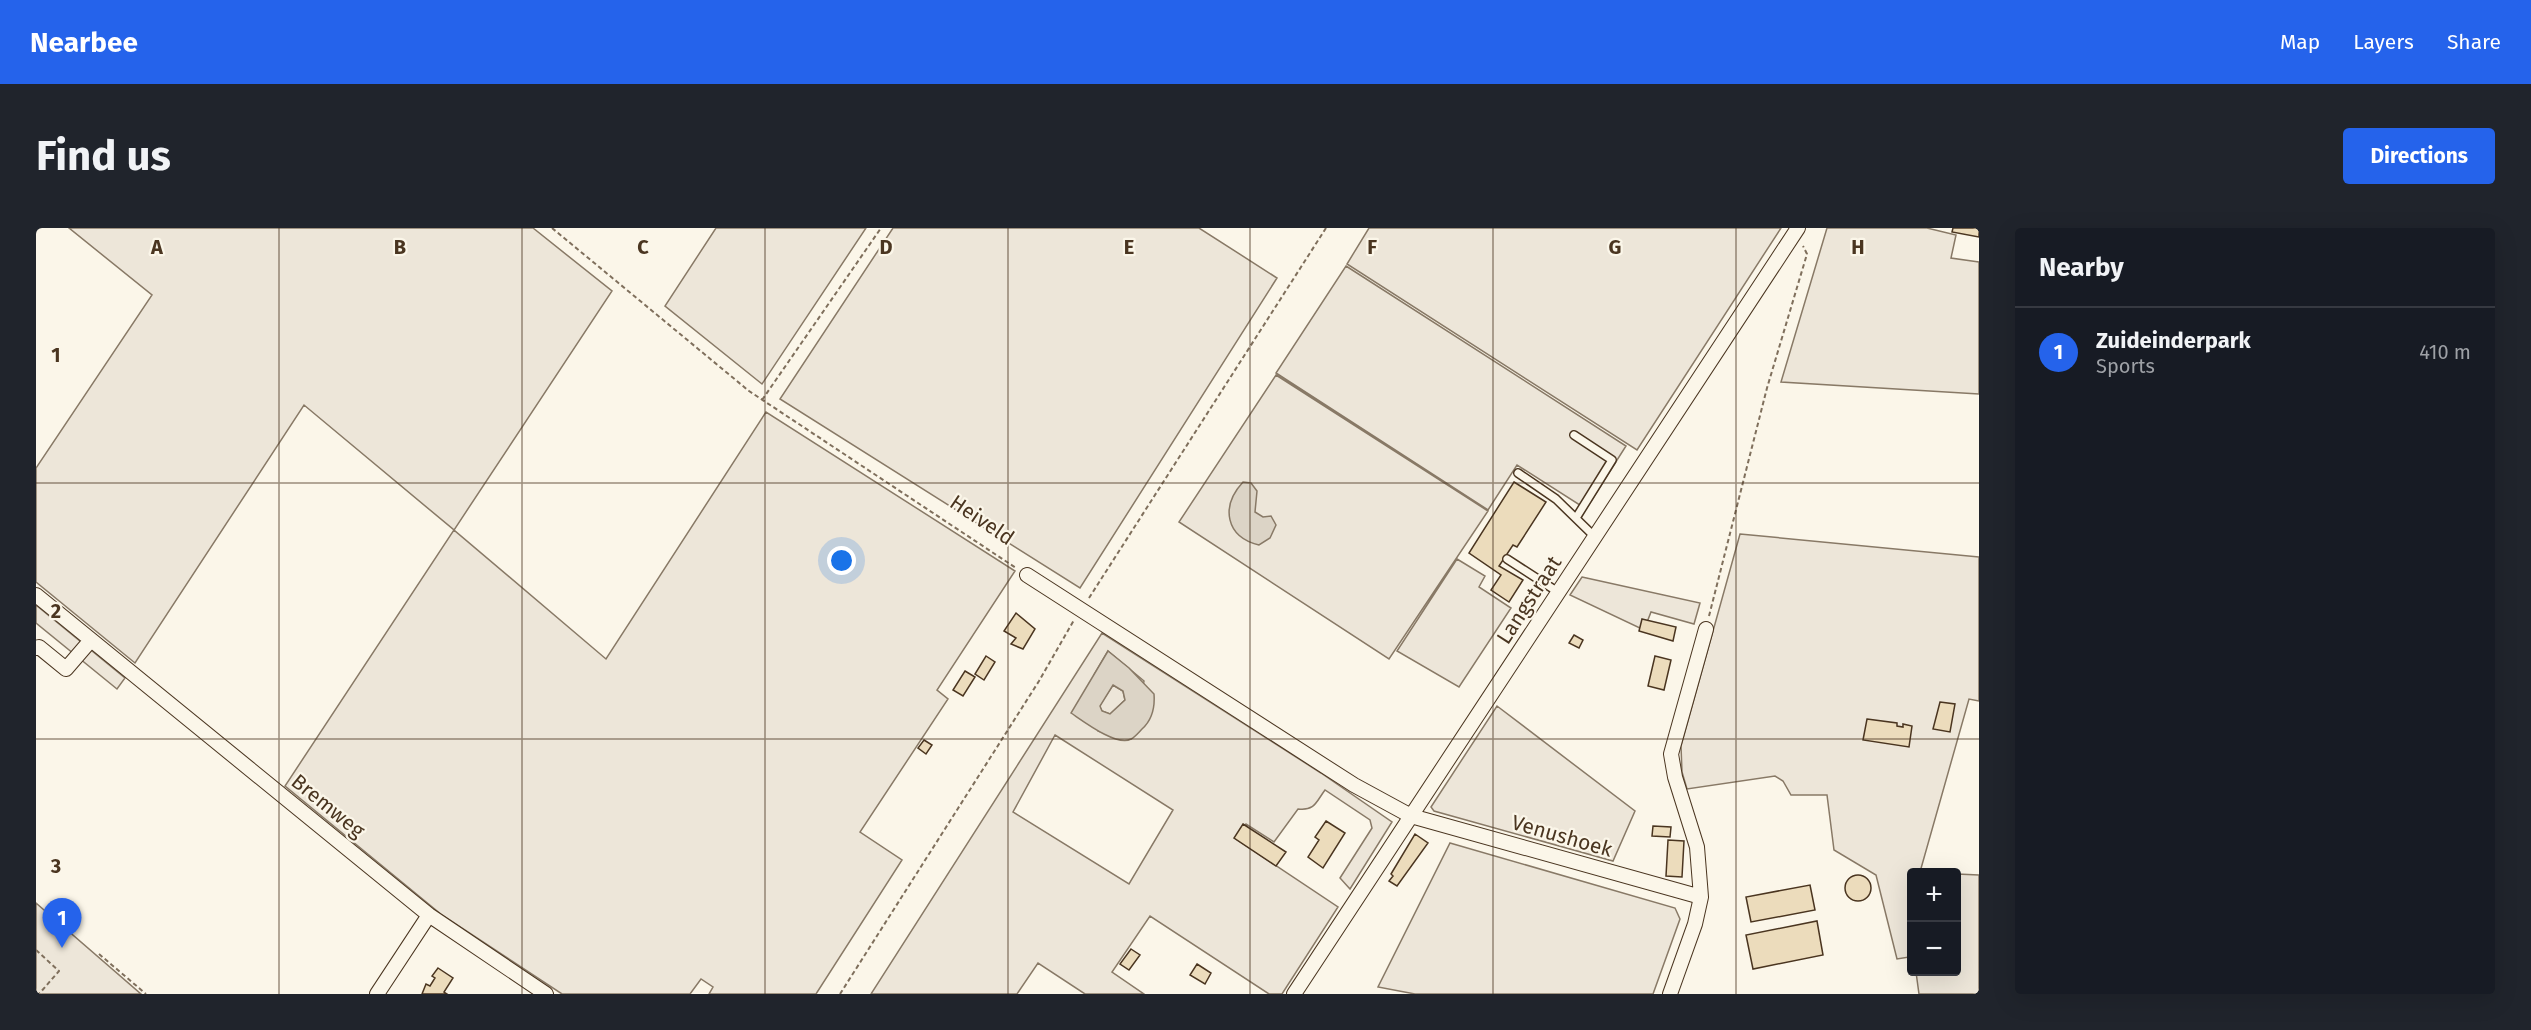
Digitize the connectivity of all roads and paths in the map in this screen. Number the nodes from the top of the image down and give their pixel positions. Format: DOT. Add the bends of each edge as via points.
graph roads {
  1 [pos="552,228"];
  2 [pos="881,228"];
  3 [pos="1326,228"];
  4 [pos="1797,230"];
  5 [pos="762,400"];
  6 [pos="1574,435"];
  7 [pos="1518,473"];
  8 [pos="1576,518"];
  9 [pos="1595,537"];
  10 [pos="1508,558"];
  11 [pos="1027,576"];
  12 [pos="1558,592"];
  13 [pos="36,596"];
  14 [pos="1079,610"];
  15 [pos="1706,629"];
  16 [pos="91,640"];
  17 [pos="36,648"];
  18 [pos="1412,816"];
  19 [pos="1701,897"];
  20 [pos="429,915"];
  21 [pos="36,950"];
  22 [pos="99,954"];
  23 [pos="39,994"];
  24 [pos="146,994"];
  25 [pos="377,994"];
  26 [pos="546,994"];
  27 [pos="840,994"];
  28 [pos="1294,994"];
  29 [pos="1670,994"];
  1 -- 5 [label="path, Heiveld"];
  2 -- 5 [label="path"];
  3 -- 14 [label="path" via="1095,592"];
  4 -- 9 [label="street, Langstraat"];
  4 -- 15 [label="path" via="1807,254 1767,388"];
  5 -- 11 [label="path, Heiveld"];
  6 -- 8 [label="lane" via="1612,459"];
  7 -- 8 [label="lane"];
  8 -- 9 [label="lane"];
  9 -- 12 [label="street, Langstraat"];
  10 -- 12 [label="lane"];
  11 -- 14 [label="street"];
  12 -- 18 [label="street, Langstraat"];
  13 -- 16 [label="street, Bremweg"];
  14 -- 18 [label="street" via="1354,784"];
  14 -- 27 [label="path" via="1067,635"];
  15 -- 19 [label="street" via="1671,754 1697,847"];
  16 -- 17 [label="street" via="66,669"];
  16 -- 20 [label="street, Bremweg"];
  18 -- 19 [label="street, Venushoek"];
  18 -- 28 [label="street, Langstraat"];
  19 -- 29 [label="street"];
  20 -- 25 [label="street"];
  20 -- 26 [label="street, Bremweg"];
  21 -- 23 [label="path" via="59,971"];
  22 -- 24 [label="path"];
}
